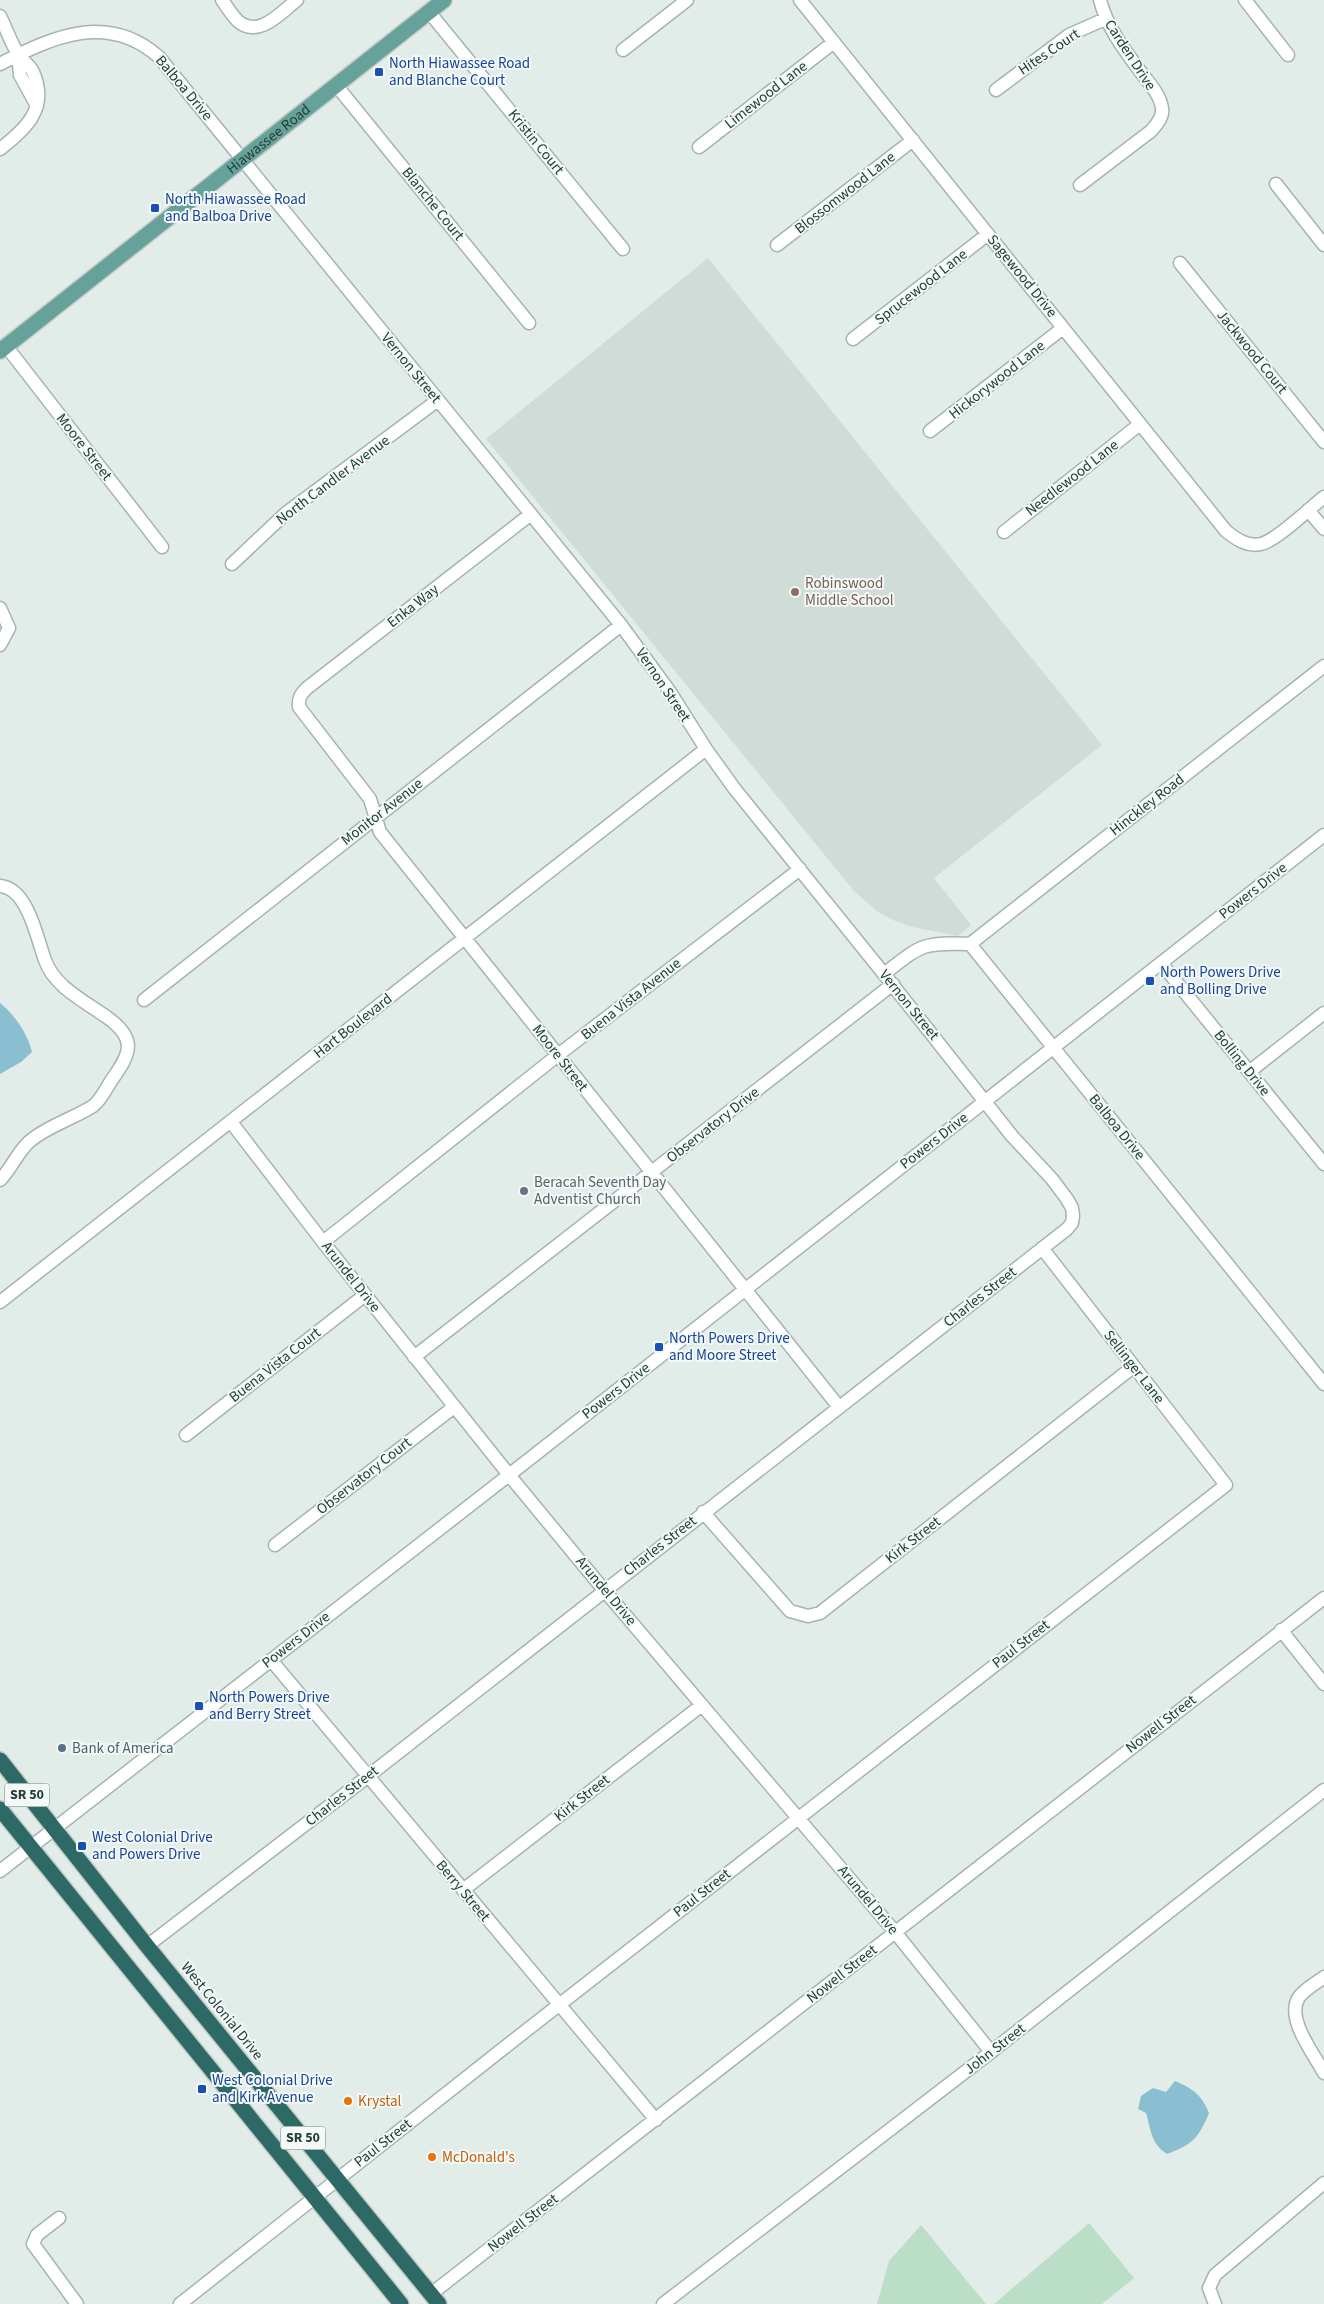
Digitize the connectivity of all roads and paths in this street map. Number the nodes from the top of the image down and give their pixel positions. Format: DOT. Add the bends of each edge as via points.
graph roads {
  1 [pos="222,0"];
  2 [pos="297,0"];
  3 [pos="444,0"];
  4 [pos="687,0"];
  5 [pos="800,0"];
  6 [pos="1100,0"];
  7 [pos="1245,0"];
  8 [pos="429,12"];
  9 [pos="0,16"];
  10 [pos="1105,19"];
  11 [pos="834,42"];
  12 [pos="623,50"];
  13 [pos="18,54"];
  14 [pos="1288,55"];
  15 [pos="0,64"];
  16 [pos="336,85"];
  17 [pos="996,90"];
  18 [pos="913,140"];
  19 [pos="699,147"];
  20 [pos="0,150"];
  21 [pos="242,160"];
  22 [pos="1276,184"];
  23 [pos="1080,185"];
  24 [pos="988,234"];
  25 [pos="777,245"];
  26 [pos="1324,245"];
  27 [pos="623,249"];
  28 [pos="1180,263"];
  29 [pos="529,323"];
  30 [pos="1063,328"];
  31 [pos="854,339"];
  32 [pos="3,349"];
  33 [pos="438,400"];
  34 [pos="1140,424"];
  35 [pos="930,431"];
  36 [pos="1324,442"];
  37 [pos="1324,497"];
  38 [pos="1308,510"];
  39 [pos="531,514"];
  40 [pos="1324,528"];
  41 [pos="1004,532"];
  42 [pos="162,547"];
  43 [pos="232,564"];
  44 [pos="0,608"];
  45 [pos="621,625"];
  46 [pos="0,645"];
  47 [pos="1324,666"];
  48 [pos="298,700"];
  49 [pos="706,749"];
  50 [pos="375,817"];
  51 [pos="1324,835"];
  52 [pos="800,869"];
  53 [pos="0,886"];
  54 [pos="466,938"];
  55 [pos="970,944"];
  56 [pos="1161,963"];
  57 [pos="884,974"];
  58 [pos="893,984"];
  59 [pos="144,1000"];
  60 [pos="1324,1013"];
  61 [pos="1053,1048"];
  62 [pos="558,1055"];
  63 [pos="1249,1072"];
  64 [pos="986,1101"];
  65 [pos="230,1122"];
  66 [pos="1324,1164"];
  67 [pos="652,1172"];
  68 [pos="0,1180"];
  69 [pos="1073,1216"];
  70 [pos="323,1242"];
  71 [pos="1042,1248"];
  72 [pos="745,1289"];
  73 [pos="365,1295"];
  74 [pos="0,1302"];
  75 [pos="414,1357"];
  76 [pos="1133,1367"];
  77 [pos="1324,1384"];
  78 [pos="454,1407"];
  79 [pos="839,1407"];
  80 [pos="186,1435"];
  81 [pos="509,1475"];
  82 [pos="1226,1485"];
  83 [pos="703,1512"];
  84 [pos="275,1545"];
  85 [pos="604,1590"];
  86 [pos="1324,1598"];
  87 [pos="1281,1630"];
  88 [pos="271,1660"];
  89 [pos="1324,1684"];
  90 [pos="702,1705"];
  91 [pos="0,1760"];
  92 [pos="367,1777"];
  93 [pos="1324,1790"];
  94 [pos="0,1809"];
  95 [pos="798,1818"];
  96 [pos="54,1829"];
  97 [pos="30,1847"];
  98 [pos="0,1871"];
  99 [pos="462,1890"];
  100 [pos="895,1932"];
  101 [pos="147,1946"];
  102 [pos="1324,1977"];
  103 [pos="558,2005"];
  104 [pos="991,2052"];
  105 [pos="1324,2073"];
  106 [pos="656,2120"];
  107 [pos="337,2179"];
  108 [pos="1324,2183"];
  109 [pos="313,2198"];
  110 [pos="59,2218"];
  111 [pos="435,2299"];
  112 [pos="77,2304"];
  113 [pos="180,2304"];
  114 [pos="401,2304"];
  115 [pos="663,2304"];
  116 [pos="1215,2304"];
  1 -- 2 [label="street" via="239,22 250,28 264,26"];
  3 -- 8 [label="main road, Hiawassee Road"];
  4 -- 12 [label="street"];
  5 -- 11 [label="street, Sagewood Drive"];
  6 -- 10 [label="street, Carden Drive"];
  7 -- 14 [label="street"];
  8 -- 16 [label="main road, Hiawassee Road"];
  8 -- 27 [label="street, Kristin Court"];
  9 -- 13 [label="street"];
  10 -- 17 [label="street, Hites Court" via="1069,35"];
  10 -- 23 [label="street, Carden Drive" via="1156,92 1163,108 1160,120 1151,131"];
  11 -- 18 [label="street, Sagewood Drive"];
  11 -- 19 [label="street, Limewood Lane"];
  13 -- 15 [label="street, Balboa Drive"];
  13 -- 20 [label="street" via="20,75 37,106 28,124"];
  13 -- 21 [label="street, Balboa Drive" via="89,31 120,34 138,40 174,74"];
  16 -- 21 [label="main road, Hiawassee Road"];
  16 -- 29 [label="street, Blanche Court"];
  18 -- 24 [label="street, Sagewood Drive"];
  18 -- 25 [label="street, Blossomwood Lane"];
  21 -- 32 [label="main road, Hiawassee Road"];
  21 -- 33 [label="street, Vernon Street"];
  22 -- 26 [label="street"];
  24 -- 30 [label="street, Sagewood Drive"];
  24 -- 31 [label="street, Sprucewood Lane"];
  28 -- 36 [label="street, Jackwood Court"];
  30 -- 34 [label="street, Sagewood Drive"];
  30 -- 35 [label="street, Hickorywood Lane"];
  32 -- 42 [label="street, Moore Street"];
  33 -- 39 [label="street, Vernon Street"];
  33 -- 43 [label="street, North Candler Avenue" via="286,513"];
  34 -- 38 [label="street, Sagewood Drive" via="1226,531 1239,541 1261,544"];
  34 -- 41 [label="street, Needlewood Lane"];
  37 -- 38 [label="street"];
  38 -- 40 [label="street"];
  39 -- 45 [label="street, Vernon Street"];
  39 -- 48 [label="street, Enka Way" via="307,688"];
  44 -- 46 [label="street" via="9,628"];
  45 -- 49 [label="street, Vernon Street" via="670,692"];
  45 -- 50 [label="street, Monitor Avenue"];
  47 -- 55 [label="street, Hinckley Road"];
  48 -- 50 [label="street, Moore Street" via="303,714 370,799"];
  49 -- 52 [label="street, Vernon Street"];
  49 -- 54 [label="street, Hart Boulevard"];
  50 -- 54 [label="street, Moore Street" via="380,832"];
  50 -- 59 [label="street, Monitor Avenue"];
  51 -- 56 [label="street, Powers Drive"];
  52 -- 57 [label="street, Vernon Street"];
  52 -- 62 [label="street, Buena Vista Avenue"];
  53 -- 68 [label="street" via="18,896 27,907 49,972 118,1026 127,1037 128,1048 124,1063 96,1104 28,1142"];
  54 -- 62 [label="street, Moore Street"];
  54 -- 65 [label="street, Hart Boulevard"];
  55 -- 57 [label="street" via="922,946"];
  55 -- 61 [label="street, Balboa Drive"];
  56 -- 61 [label="street, Powers Drive"];
  56 -- 63 [label="street, Bolling Drive"];
  57 -- 58 [label="street, Vernon Street"];
  58 -- 64 [label="street, Vernon Street"];
  58 -- 67 [label="street, Observatory Drive"];
  60 -- 63 [label="street"];
  61 -- 64 [label="street, Powers Drive"];
  61 -- 77 [label="street, Balboa Drive"];
  62 -- 67 [label="street, Moore Street"];
  62 -- 70 [label="street, Buena Vista Avenue"];
  63 -- 66 [label="street, Bolling Drive"];
  64 -- 69 [label="street, Vernon Street" via="1062,1192"];
  64 -- 72 [label="street, Powers Drive"];
  65 -- 70 [label="street, Arundel Drive"];
  65 -- 74 [label="street, Hart Boulevard"];
  67 -- 72 [label="street, Moore Street"];
  67 -- 75 [label="street, Observatory Drive"];
  69 -- 71 [label="street, Charles Street" via="1067,1229"];
  70 -- 73 [label="street, Arundel Drive"];
  71 -- 76 [label="street, Sellinger Lane"];
  71 -- 79 [label="street, Charles Street"];
  72 -- 79 [label="street, Moore Street"];
  72 -- 81 [label="street, Powers Drive"];
  73 -- 75 [label="street, Arundel Drive"];
  73 -- 80 [label="street, Buena Vista Court"];
  75 -- 78 [label="street, Arundel Drive"];
  76 -- 82 [label="street, Sellinger Lane"];
  76 -- 83 [label="street, Kirk Street" via="820,1613 808,1616 790,1611"];
  78 -- 81 [label="street, Arundel Drive"];
  78 -- 84 [label="street, Observatory Court"];
  79 -- 83 [label="street, Charles Street"];
  81 -- 85 [label="street, Arundel Drive"];
  81 -- 88 [label="street, Powers Drive"];
  82 -- 95 [label="street, Paul Street"];
  83 -- 85 [label="street, Charles Street"];
  85 -- 90 [label="street, Arundel Drive"];
  85 -- 92 [label="street, Charles Street"];
  86 -- 87 [label="street, Nowell Street"];
  87 -- 89 [label="street"];
  87 -- 100 [label="street, Nowell Street"];
  88 -- 92 [label="street, Berry Street"];
  88 -- 96 [label="street, Powers Drive"];
  90 -- 95 [label="street, Arundel Drive"];
  90 -- 99 [label="street, Kirk Street"];
  91 -- 96 [label="highway, West Colonial Drive / SR 50"];
  92 -- 99 [label="street, Berry Street"];
  92 -- 101 [label="street, Charles Street"];
  93 -- 104 [label="street, John Street"];
  94 -- 97 [label="highway, SR 50"];
  95 -- 100 [label="street, Arundel Drive"];
  95 -- 103 [label="street, Paul Street"];
  96 -- 97 [label="street, Powers Drive"];
  96 -- 101 [label="highway, West Colonial Drive / SR 50"];
  97 -- 98 [label="street, Powers Drive"];
  97 -- 109 [label="highway, SR 50"];
  99 -- 103 [label="street, Berry Street"];
  100 -- 104 [label="street, Arundel Drive"];
  100 -- 106 [label="street, Nowell Street"];
  101 -- 107 [label="highway, West Colonial Drive / SR 50"];
  102 -- 105 [label="street" via="1300,1996 1295,2006 1297,2023"];
  103 -- 106 [label="street, Berry Street"];
  103 -- 107 [label="street, Paul Street"];
  104 -- 115 [label="street, John Street"];
  106 -- 111 [label="street, Nowell Street"];
  107 -- 109 [label="street, Paul Street"];
  107 -- 111 [label="highway, West Colonial Drive / SR 50"];
  108 -- 116 [label="street" via="1215,2275 1209,2288"];
  109 -- 113 [label="street, Paul Street"];
  109 -- 114 [label="highway, SR 50"];
  110 -- 112 [label="street" via="37,2235 33,2244"];
}
